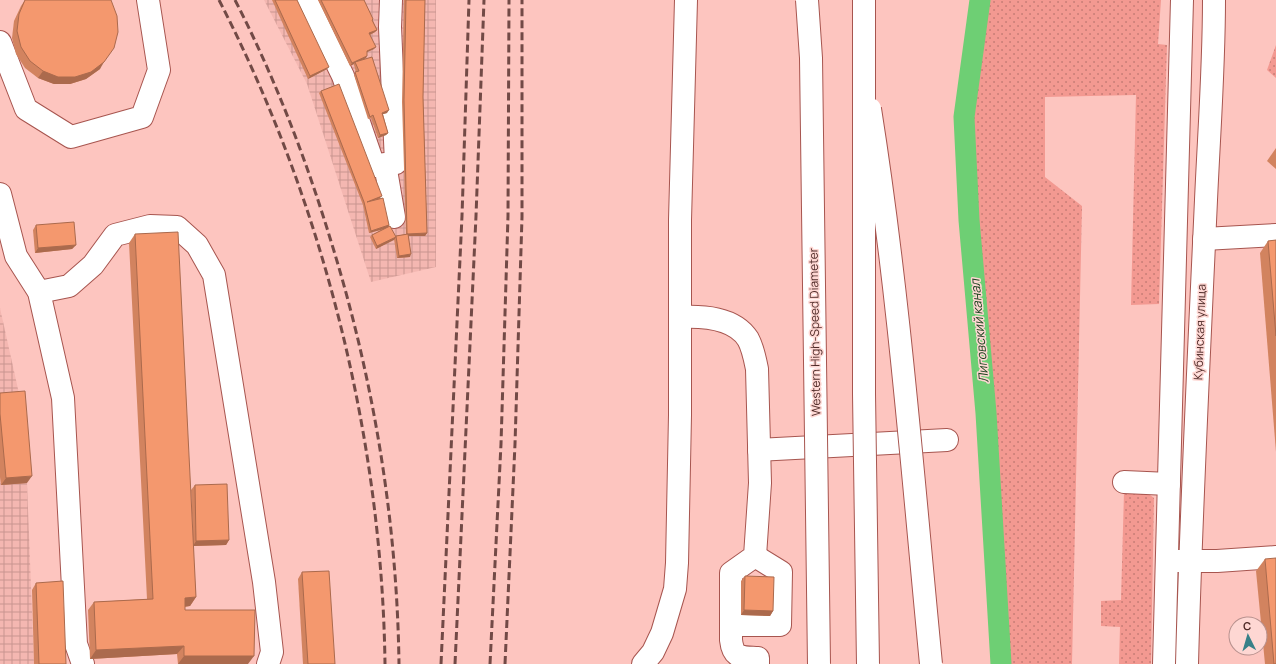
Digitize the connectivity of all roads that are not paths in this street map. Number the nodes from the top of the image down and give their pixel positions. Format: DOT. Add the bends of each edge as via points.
graph roads {
  1 [pos="148,0"];
  2 [pos="306,0"];
  3 [pos="375,0"];
  4 [pos="392,0"];
  5 [pos="686,0"];
  6 [pos="807,0"];
  7 [pos="864,0"];
  8 [pos="1182,0"];
  9 [pos="1214,0"];
  10 [pos="390,27"];
  11 [pos="0,42"];
  12 [pos="864,69"];
  13 [pos="385,164"];
  14 [pos="0,194"];
  15 [pos="394,217"];
  16 [pos="1276,235"];
  17 [pos="1204,239"];
  18 [pos="39,292"];
  19 [pos="680,317"];
  20 [pos="947,440"];
  21 [pos="759,450"];
  22 [pos="1124,482"];
  23 [pos="1169,484"];
  24 [pos="755,556"];
  25 [pos="1276,557"];
  26 [pos="1167,561"];
  27 [pos="1190,561"];
  28 [pos="731,625"];
  29 [pos="82,664"];
  30 [pos="268,664"];
  31 [pos="643,664"];
  32 [pos="758,664"];
  33 [pos="819,664"];
  34 [pos="868,664"];
  35 [pos="931,664"];
  36 [pos="1164,664"];
  37 [pos="1187,664"];
  1 -- 11 [label="main road" via="159,70 142,117 71,137 26,109"];
  2 -- 13 [label="main road" via="343,76 374,166"];
  3 -- 10 [label="main road"];
  4 -- 10 [label="main road"];
  5 -- 19 [label="main road"];
  6 -- 33 [label="main road, Western High-Speed Diameter, bridge" via="811,58"];
  7 -- 12 [label="main road"];
  8 -- 23 [label="main road"];
  9 -- 17 [label="main road, Кубинская улица"];
  10 -- 13 [label="main road" via="396,163"];
  12 -- 34 [label="main road, bridge" via="864,394"];
  12 -- 35 [label="main road, bridge" via="880,171 903,374"];
  13 -- 15 [label="main road"];
  14 -- 18 [label="main road" via="16,256"];
  16 -- 17 [label="main road"];
  17 -- 27 [label="main road, Кубинская улица"];
  18 -- 29 [label="main road" via="63,398 76,644"];
  18 -- 30 [label="main road" via="69,286 93,265 116,235 150,226 177,227 197,245 214,275 264,582 272,652"];
  19 -- 21 [label="main road" via="723,321 747,338 757,369"];
  19 -- 31 [label="main road" via="675,589 662,633 653,652"];
  20 -- 21 [label="main road"];
  21 -- 24 [label="main road" via="760,483"];
  22 -- 23 [label="main road"];
  23 -- 26 [label="main road"];
  24 -- 28 [label="main road" via="731,573"];
  24 -- 28 [label="main road" via="781,572 780,625"];
  25 -- 27 [label="main road"];
  26 -- 27 [label="main road"];
  26 -- 36 [label="main road"];
  27 -- 37 [label="main road, Кубинская улица"];
  28 -- 32 [label="main road" via="732,648 735,654 740,657 758,658"];
}
